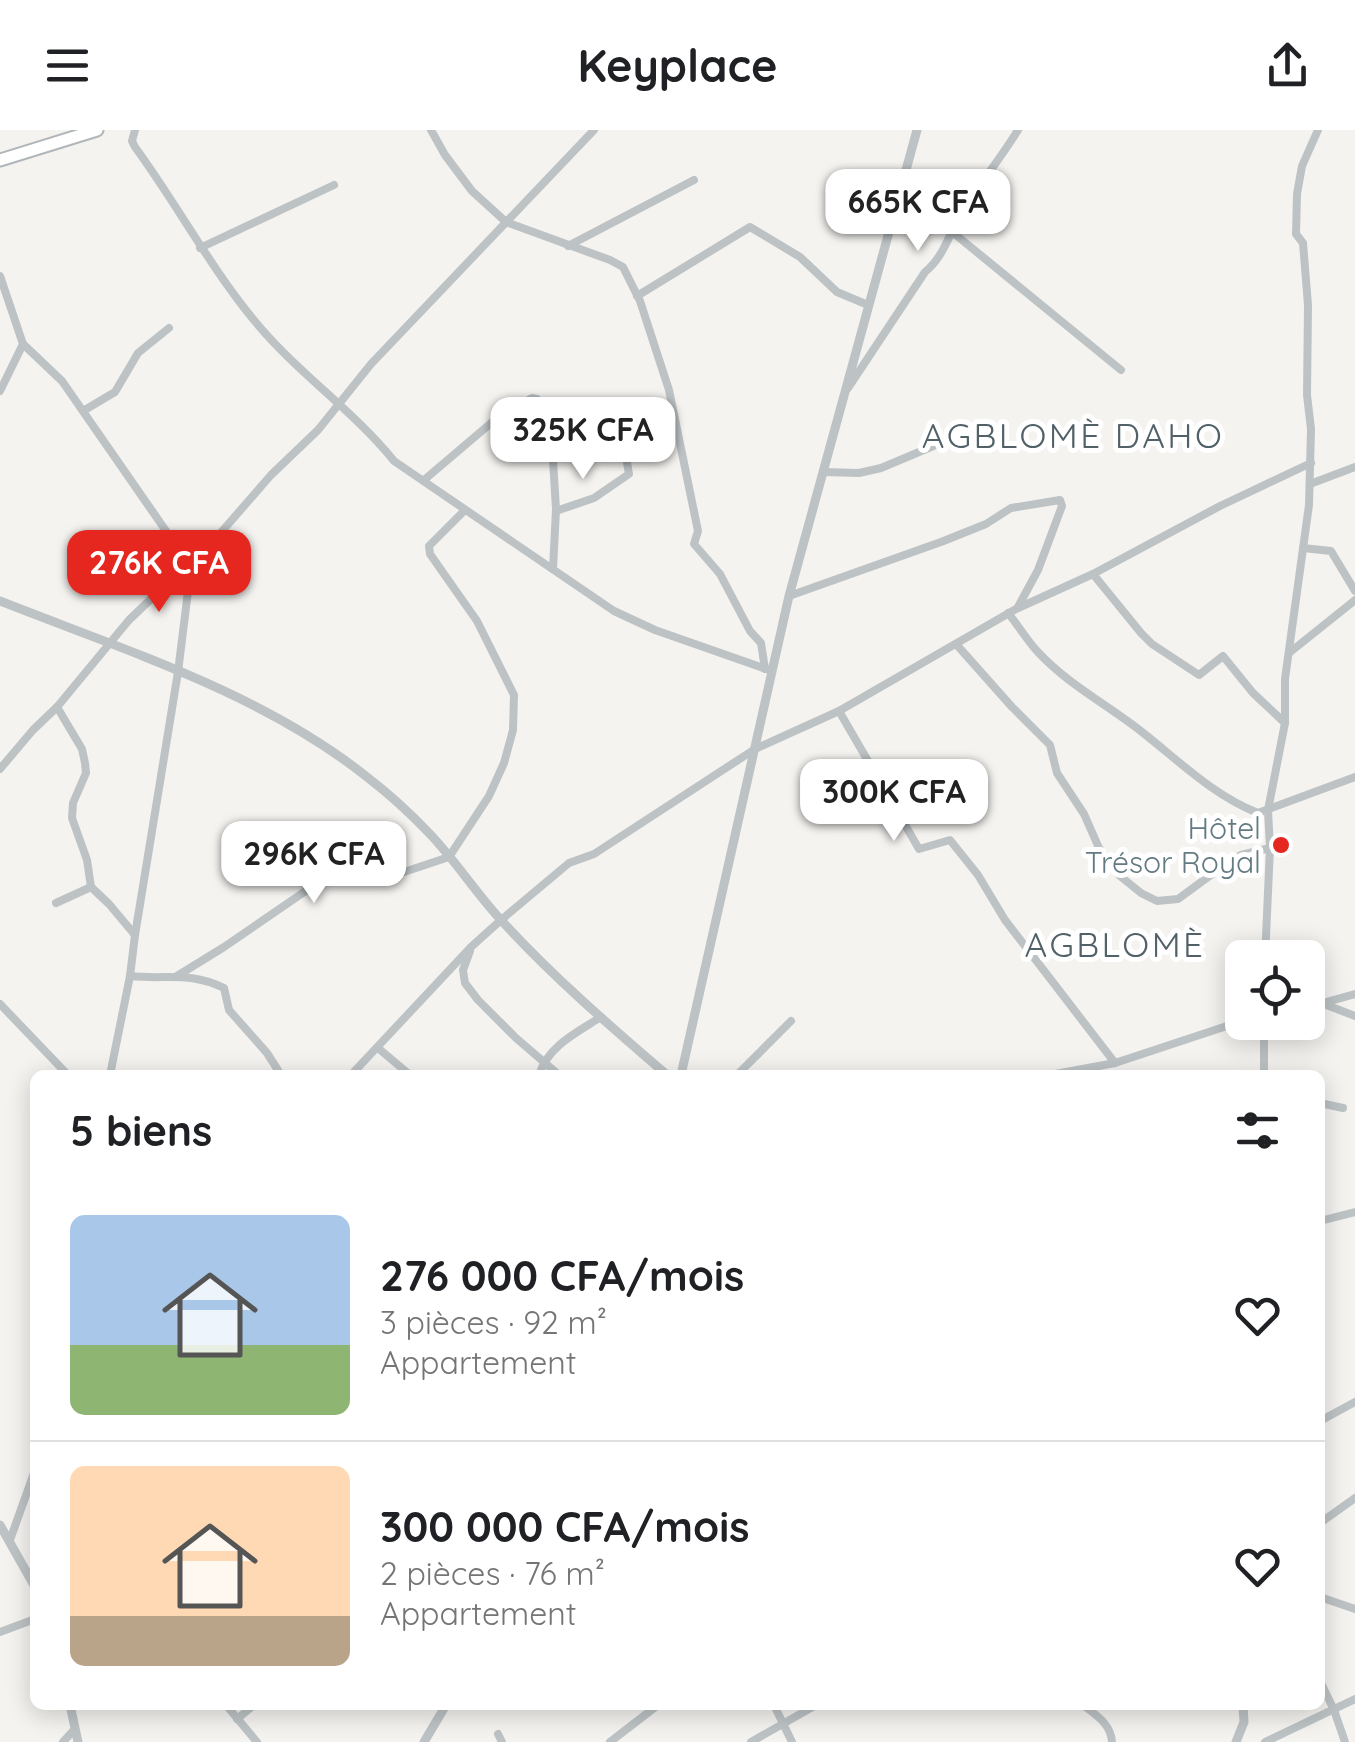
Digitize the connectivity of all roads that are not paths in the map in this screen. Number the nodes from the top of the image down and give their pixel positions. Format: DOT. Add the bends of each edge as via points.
graph roads {
  1 [pos="97,130"];
  2 [pos="135,130"];
  3 [pos="431,130"];
  4 [pos="594,130"];
  5 [pos="917,130"];
  6 [pos="1018,130"];
  7 [pos="1320,131"];
  8 [pos="0,160"];
  9 [pos="694,180"];
  10 [pos="334,185"];
  11 [pos="506,222"];
  12 [pos="951,231"];
  13 [pos="568,246"];
  14 [pos="200,248"];
  15 [pos="0,276"];
  16 [pos="638,296"];
  17 [pos="868,305"];
  18 [pos="169,328"];
  19 [pos="23,344"];
  20 [pos="1120,370"];
  21 [pos="0,390"];
  22 [pos="843,395"];
  23 [pos="337,404"];
  24 [pos="84,411"];
  25 [pos="950,439"];
  26 [pos="626,457"];
  27 [pos="1311,463"];
  28 [pos="1355,467"];
  29 [pos="822,472"];
  30 [pos="424,480"];
  31 [pos="1310,484"];
  32 [pos="465,510"];
  33 [pos="556,511"];
  34 [pos="1303,548"];
  35 [pos="191,567"];
  36 [pos="553,569"];
  37 [pos="1094,574"];
  38 [pos="1355,590"];
  39 [pos="789,596"];
  40 [pos="1355,600"];
  41 [pos="0,601"];
  42 [pos="1012,611"];
  43 [pos="110,644"];
  44 [pos="956,644"];
  45 [pos="1288,653"];
  46 [pos="768,670"];
  47 [pos="178,672"];
  48 [pos="57,707"];
  49 [pos="839,710"];
  50 [pos="1285,723"];
  51 [pos="755,749"];
  52 [pos="0,769"];
  53 [pos="1355,778"];
  54 [pos="1268,810"];
  55 [pos="1270,848"];
  56 [pos="450,857"];
  57 [pos="91,887"];
  58 [pos="56,903"];
  59 [pos="500,920"];
  60 [pos="135,934"];
  61 [pos="1266,940"];
  62 [pos="471,947"];
  63 [pos="130,976"];
  64 [pos="177,976"];
  65 [pos="1355,994"];
  66 [pos="0,1004"];
  67 [pos="1325,1004"];
  68 [pos="1325,1004"];
  69 [pos="1355,1016"];
  70 [pos="600,1018"];
  71 [pos="791,1021"];
  72 [pos="1225,1027"];
  73 [pos="1264,1040"];
  74 [pos="378,1048"];
  75 [pos="543,1062"];
  76 [pos="1115,1063"];
  77 [pos="63,1070"];
  78 [pos="111,1070"];
  79 [pos="278,1070"];
  80 [pos="356,1070"];
  81 [pos="404,1070"];
  82 [pos="541,1070"];
  83 [pos="553,1070"];
  84 [pos="661,1070"];
  85 [pos="682,1070"];
  86 [pos="742,1070"];
  87 [pos="1079,1070"];
  88 [pos="1264,1070"];
  89 [pos="1325,1104"];
  90 [pos="1343,1108"];
  91 [pos="1355,1212"];
  92 [pos="1325,1220"];
  93 [pos="1355,1402"];
  94 [pos="1325,1418"];
  95 [pos="30,1484"];
  96 [pos="1355,1498"];
  97 [pos="1325,1519"];
  98 [pos="0,1525"];
  99 [pos="10,1540"];
  100 [pos="30,1578"];
  101 [pos="1325,1598"];
  102 [pos="1355,1609"];
  103 [pos="30,1621"];
  104 [pos="0,1632"];
  105 [pos="1325,1691"];
  106 [pos="1355,1699"];
  107 [pos="71,1710"];
  108 [pos="230,1710"];
  109 [pos="248,1710"];
  110 [pos="443,1710"];
  111 [pos="652,1710"];
  112 [pos="777,1710"];
  113 [pos="808,1710"];
  114 [pos="1089,1710"];
  115 [pos="1243,1710"];
  116 [pos="1334,1710"];
  117 [pos="238,1719"];
  118 [pos="784,1724"];
  119 [pos="74,1730"];
  120 [pos="63,1742"];
  121 [pos="78,1742"];
  122 [pos="257,1742"];
  123 [pos="424,1742"];
  124 [pos="610,1742"];
  125 [pos="751,1742"];
  126 [pos="792,1742"];
  127 [pos="1112,1742"];
  128 [pos="1236,1742"];
  129 [pos="1266,1742"];
  130 [pos="1344,1742"];
  1 -- 8 [label="main road"];
  2 -- 14 [label="street" via="132,142"];
  3 -- 11 [label="street" via="472,191"];
  4 -- 11 [label="street"];
  5 -- 17 [label="street"];
  6 -- 12 [label="street"];
  7 -- 27 [label="street" via="1297,194 1308,305"];
  9 -- 13 [label="street"];
  10 -- 14 [label="street"];
  11 -- 13 [label="street"];
  11 -- 23 [label="street"];
  12 -- 20 [label="street"];
  12 -- 22 [label="street" via="941,256"];
  13 -- 16 [label="street" via="623,268"];
  14 -- 23 [label="street" via="254,320"];
  15 -- 19 [label="street"];
  16 -- 17 [label="street" via="750,227 800,257 838,292"];
  16 -- 46 [label="street" via="669,390 698,531 694,544 720,574"];
  17 -- 22 [label="street"];
  18 -- 24 [label="street" via="138,353 115,392"];
  19 -- 21 [label="street"];
  19 -- 24 [label="street"];
  22 -- 29 [label="street"];
  23 -- 30 [label="street" via="394,461"];
  23 -- 35 [label="street"];
  24 -- 35 [label="street"];
  25 -- 29 [label="street" via="881,468"];
  26 -- 33 [label="street" via="629,474 594,498"];
  27 -- 31 [label="street"];
  27 -- 37 [label="street"];
  28 -- 31 [label="street"];
  29 -- 39 [label="street"];
  30 -- 32 [label="street"];
  30 -- 33 [label="street" via="497,418 538,399 550,412"];
  31 -- 34 [label="street"];
  32 -- 36 [label="street"];
  32 -- 56 [label="street" via="428,546 514,695 513,730 489,796"];
  33 -- 36 [label="street"];
  34 -- 38 [label="street" via="1332,550"];
  34 -- 45 [label="street"];
  35 -- 43 [label="street" via="150,597"];
  35 -- 47 [label="street"];
  36 -- 46 [label="street" via="614,612"];
  37 -- 42 [label="street"];
  37 -- 50 [label="street" via="1152,644 1199,675 1224,656"];
  39 -- 42 [label="street" via="941,542 1012,508 1060,500 1038,570"];
  39 -- 46 [label="street"];
  40 -- 45 [label="street"];
  41 -- 43 [label="street"];
  42 -- 44 [label="street"];
  42 -- 54 [label="street" via="1038,652 1086,692 1237,805"];
  43 -- 47 [label="street"];
  43 -- 48 [label="street"];
  44 -- 49 [label="street"];
  44 -- 55 [label="street" via="1050,746 1057,773 1099,848 1141,893 1178,900 1230,862"];
  45 -- 50 [label="street"];
  46 -- 51 [label="street"];
  47 -- 56 [label="street" via="332,751"];
  47 -- 60 [label="street"];
  48 -- 52 [label="street"];
  48 -- 57 [label="street" via="85,762 72,818"];
  49 -- 51 [label="street"];
  49 -- 76 [label="street" via="919,849 950,840"];
  50 -- 54 [label="street"];
  51 -- 59 [label="street" via="594,854 569,863"];
  51 -- 85 [label="street"];
  53 -- 54 [label="street"];
  54 -- 55 [label="street"];
  55 -- 61 [label="street"];
  56 -- 59 [label="street"];
  56 -- 64 [label="street" via="404,872 365,860 345,864"];
  57 -- 58 [label="street"];
  57 -- 60 [label="street"];
  59 -- 62 [label="street"];
  59 -- 70 [label="street"];
  60 -- 63 [label="street"];
  62 -- 74 [label="street"];
  62 -- 75 [label="street" via="466,983"];
  63 -- 64 [label="street"];
  63 -- 78 [label="street"];
  64 -- 79 [label="street" via="224,988 229,1010"];
  65 -- 67 [label="street"];
  66 -- 77 [label="street"];
  68 -- 69 [label="street"];
  70 -- 75 [label="street"];
  70 -- 84 [label="street"];
  71 -- 86 [label="street"];
  72 -- 76 [label="street"];
  73 -- 88 [label="street"];
  74 -- 80 [label="street"];
  74 -- 81 [label="street"];
  75 -- 82 [label="street"];
  75 -- 83 [label="street"];
  76 -- 87 [label="street"];
  89 -- 90 [label="street"];
  91 -- 92 [label="street"];
  93 -- 94 [label="street"];
  95 -- 99 [label="street"];
  96 -- 97 [label="street"];
  98 -- 99 [label="street"];
  99 -- 100 [label="street"];
  101 -- 102 [label="street"];
  103 -- 104 [label="street"];
  105 -- 116 [label="street"];
  106 -- 116 [label="street"];
  107 -- 119 [label="street"];
  108 -- 117 [label="street"];
  109 -- 117 [label="street"];
  110 -- 123 [label="street"];
  111 -- 124 [label="street"];
  112 -- 118 [label="street"];
  113 -- 118 [label="street"];
  114 -- 127 [label="street" via="1104,1722"];
  115 -- 128 [label="street"];
  116 -- 129 [label="street"];
  116 -- 130 [label="street"];
  117 -- 122 [label="street"];
  118 -- 125 [label="street"];
  118 -- 126 [label="street"];
  119 -- 120 [label="street"];
  119 -- 121 [label="street"];
}
